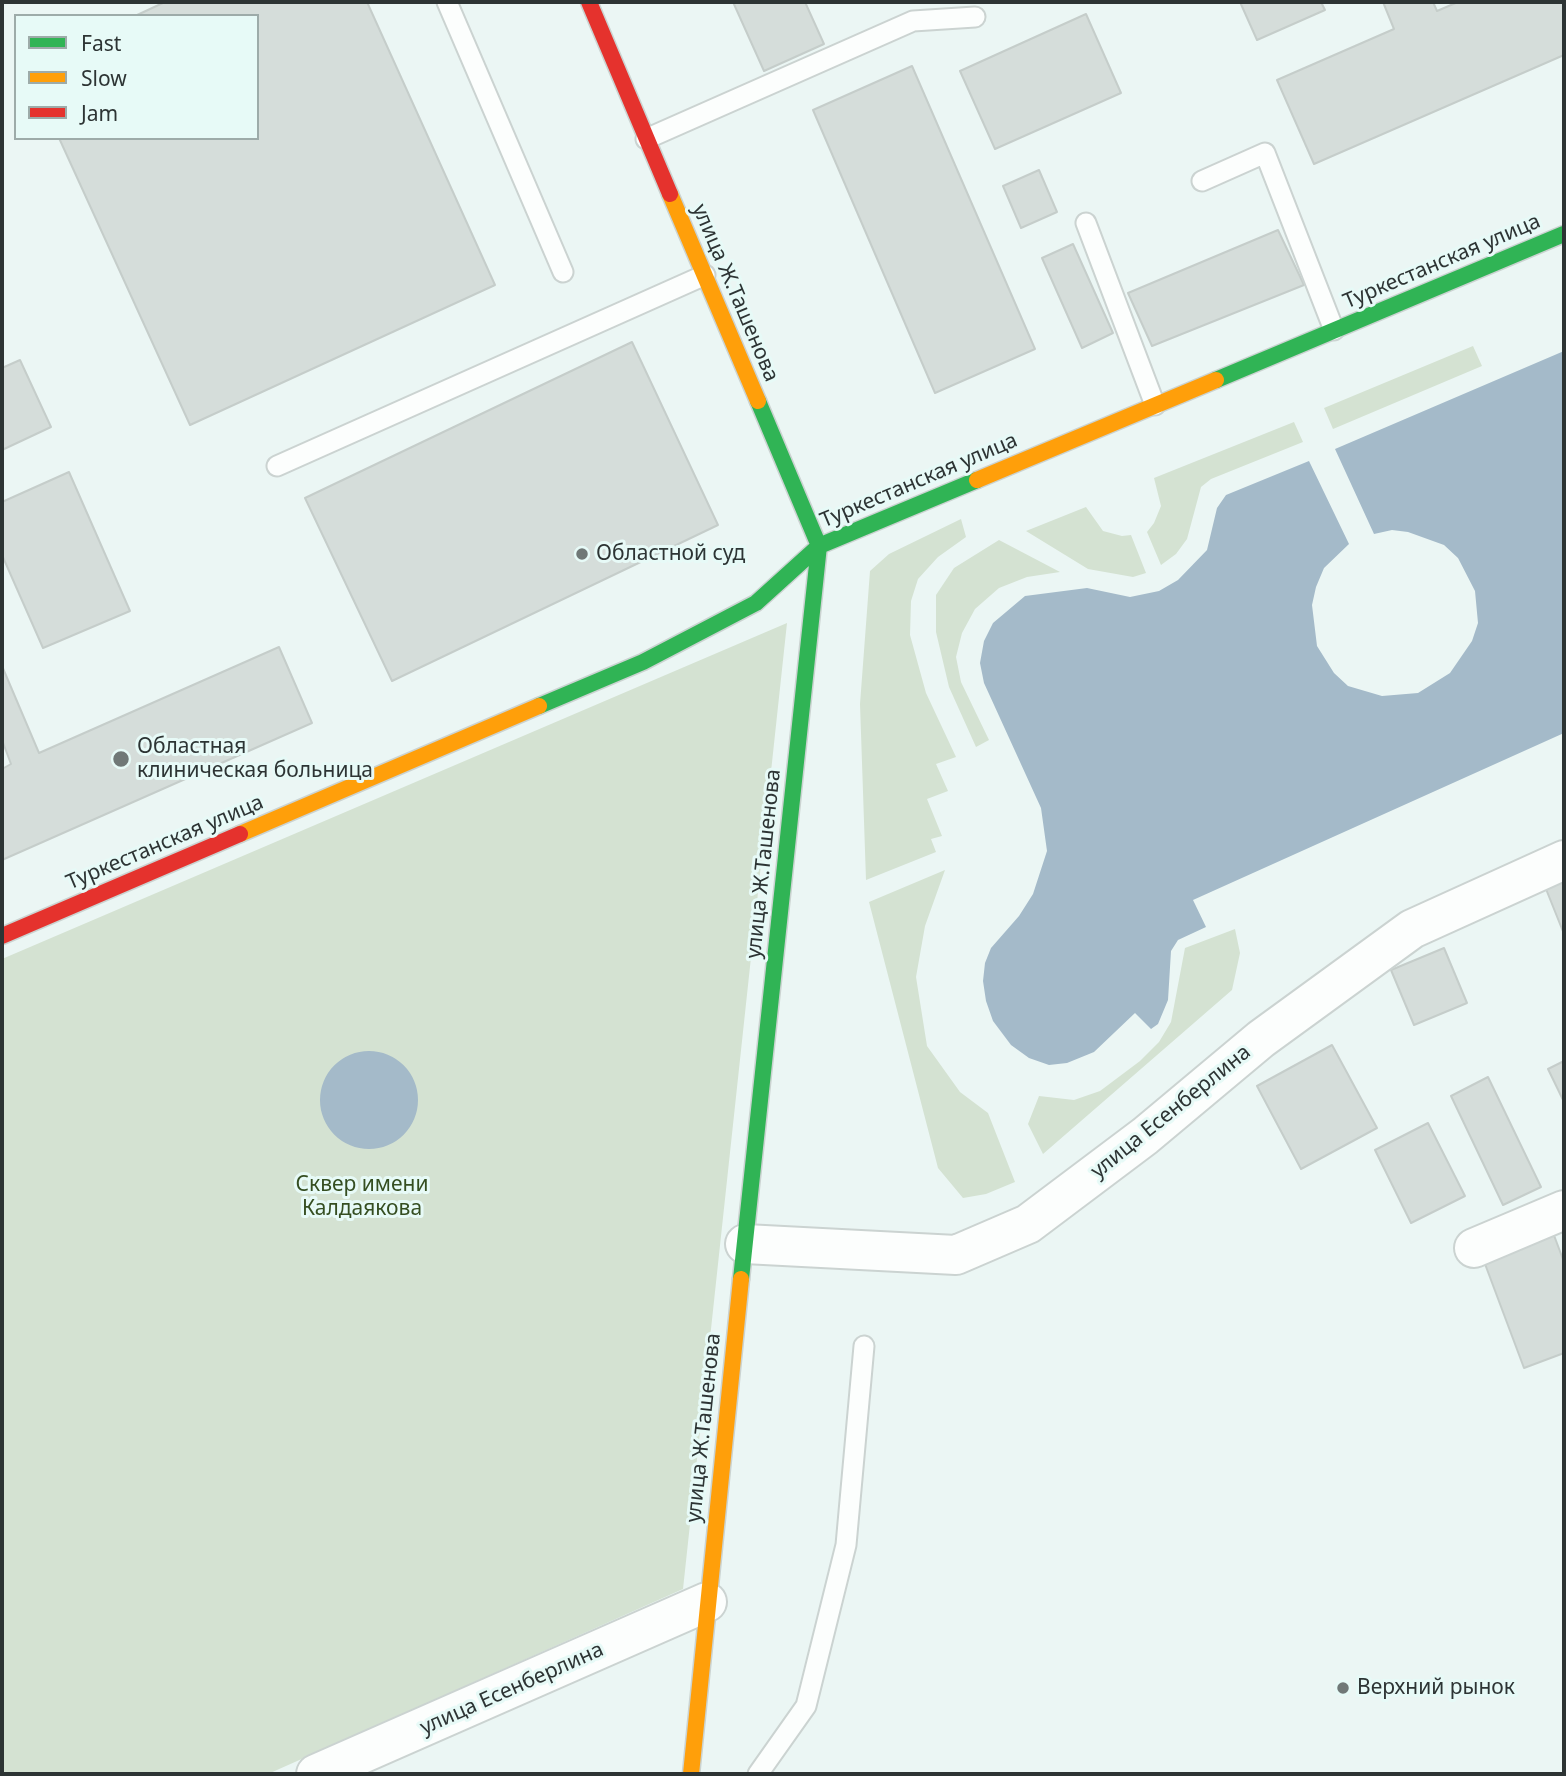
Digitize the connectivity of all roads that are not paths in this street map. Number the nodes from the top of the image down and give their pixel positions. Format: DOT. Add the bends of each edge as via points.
graph roads {
  1 [pos="447,2"];
  2 [pos="589,2"];
  3 [pos="975,17"];
  4 [pos="646,139"];
  5 [pos="1202,181"];
  6 [pos="1086,223"];
  7 [pos="1564,234"];
  8 [pos="563,272"];
  9 [pos="705,275"];
  10 [pos="1334,330"];
  11 [pos="1155,405"];
  12 [pos="277,466"];
  13 [pos="819,546"];
  14 [pos="1564,860"];
  15 [pos="2,936"];
  16 [pos="1564,1210"];
  17 [pos="745,1244"];
  18 [pos="1474,1248"];
  19 [pos="864,1346"];
  20 [pos="707,1602"];
  21 [pos="316,1774"];
  22 [pos="691,1774"];
  23 [pos="758,1774"];
  1 -- 8 [label="lane"];
  2 -- 4 [label="street, улица Ж.Ташенова"];
  3 -- 4 [label="lane" via="913,21"];
  4 -- 9 [label="street, улица Ж.Ташенова"];
  5 -- 10 [label="lane" via="1265,153"];
  6 -- 11 [label="lane"];
  7 -- 10 [label="street, Туркестанская улица"];
  9 -- 12 [label="lane"];
  9 -- 13 [label="street, улица Ж.Ташенова"];
  10 -- 11 [label="street, Туркестанская улица"];
  11 -- 13 [label="street, Туркестанская улица"];
  13 -- 15 [label="street, Туркестанская улица" via="756,603 643,662"];
  13 -- 17 [label="street, улица Ж.Ташенова"];
  14 -- 17 [label="street, улица Есенберлина" via="1412,929 1261,1039 1145,1136 1028,1224 956,1255"];
  16 -- 18 [label="street"];
  17 -- 20 [label="street, улица Ж.Ташенова"];
  19 -- 23 [label="lane" via="846,1545 806,1706"];
  20 -- 21 [label="street, улица Есенберлина"];
  20 -- 22 [label="street, улица Ж.Ташенова"];
}
